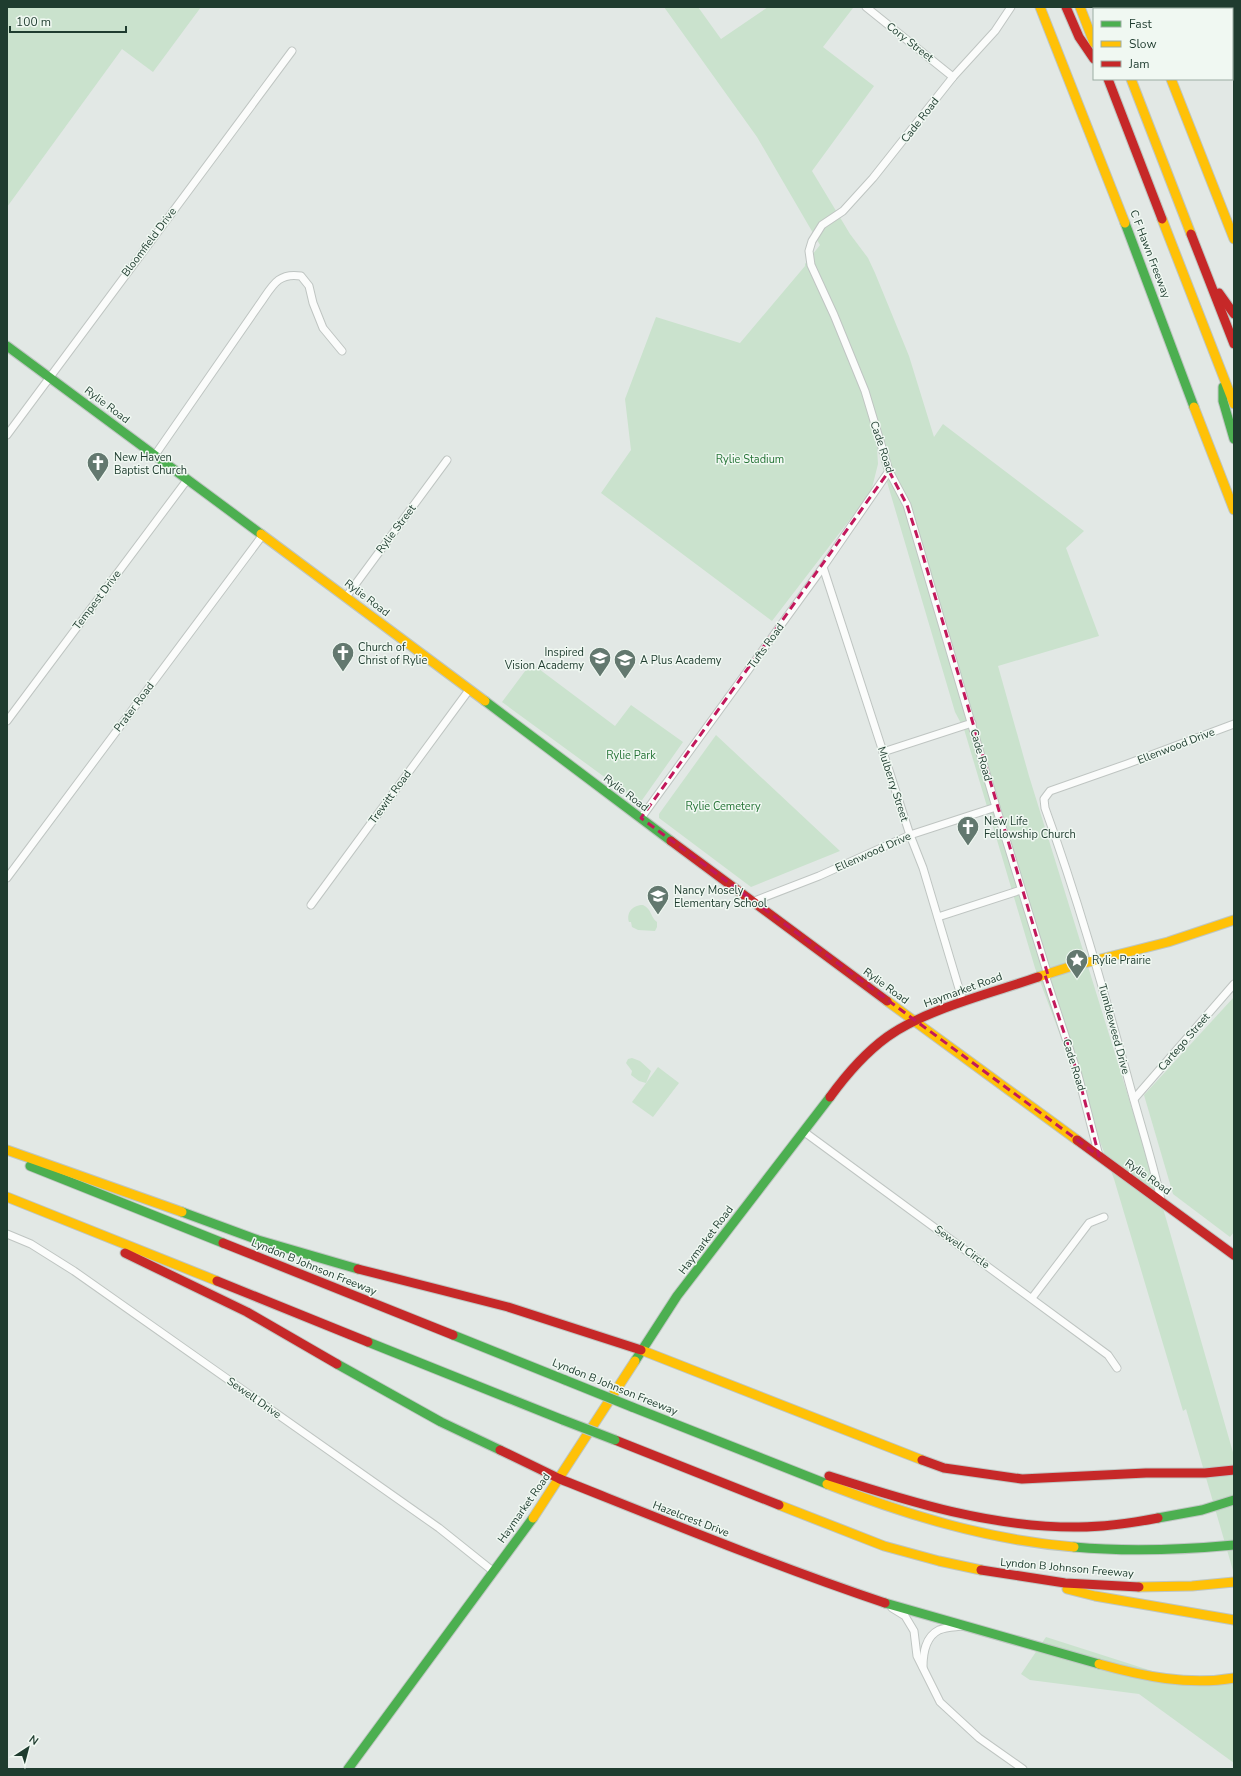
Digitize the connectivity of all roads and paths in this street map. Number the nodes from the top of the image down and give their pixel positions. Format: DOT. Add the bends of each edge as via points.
graph roads {
  1 [pos="866,7"];
  2 [pos="1011,7"];
  3 [pos="1040,7"];
  4 [pos="1066,7"];
  5 [pos="1080,7"];
  6 [pos="1093,40"];
  7 [pos="292,51"];
  8 [pos="1093,57"];
  9 [pos="953,77"];
  10 [pos="1108,80"];
  11 [pos="1131,80"];
  12 [pos="1171,80"];
  13 [pos="1234,240"];
  14 [pos="1206,273"];
  15 [pos="1234,314"];
  16 [pos="1234,344"];
  17 [pos="7,346"];
  18 [pos="342,351"];
  19 [pos="1223,376"];
  20 [pos="49,377"];
  21 [pos="1234,404"];
  22 [pos="7,435"];
  23 [pos="1234,439"];
  24 [pos="155,455"];
  25 [pos="447,460"];
  26 [pos="889,472"];
  27 [pos="188,480"];
  28 [pos="1234,510"];
  29 [pos="262,536"];
  30 [pos="823,567"];
  31 [pos="346,597"];
  32 [pos="469,690"];
  33 [pos="7,721"];
  34 [pos="972,723"];
  35 [pos="1234,724"];
  36 [pos="883,752"];
  37 [pos="1050,791"];
  38 [pos="996,807"];
  39 [pos="641,818"];
  40 [pos="910,835"];
  41 [pos="7,878"];
  42 [pos="1021,890"];
  43 [pos="752,902"];
  44 [pos="311,905"];
  45 [pos="938,917"];
  46 [pos="1234,920"];
  47 [pos="1096,962"];
  48 [pos="1047,975"];
  49 [pos="1234,984"];
  50 [pos="963,1002"];
  51 [pos="914,1021"];
  52 [pos="1134,1099"];
  53 [pos="803,1131"];
  54 [pos="7,1150"];
  55 [pos="1099,1156"];
  56 [pos="7,1158"];
  57 [pos="7,1197"];
  58 [pos="1161,1200"];
  59 [pos="30,1206"];
  60 [pos="1104,1217"];
  61 [pos="7,1234"];
  62 [pos="1234,1255"];
  63 [pos="1032,1298"];
  64 [pos="641,1350"];
  65 [pos="1117,1368"];
  66 [pos="725,1444"];
  67 [pos="1234,1470"];
  68 [pos="560,1479"];
  69 [pos="1234,1500"];
  70 [pos="1234,1537"];
  71 [pos="1234,1545"];
  72 [pos="1192,1549"];
  73 [pos="494,1572"];
  74 [pos="1022,1578"];
  75 [pos="1234,1582"];
  76 [pos="886,1603"];
  77 [pos="1234,1620"];
  78 [pos="964,1626"];
  79 [pos="924,1671"];
  80 [pos="1234,1678"];
  81 [pos="348,1769"];
  82 [pos="1022,1769"];
  1 -- 9 [label="street, Cory Street"];
  2 -- 9 [label="street, Cade Road" via="995,31"];
  3 -- 28 [label="main road, C F Hawn Freeway"];
  4 -- 8 [label="main road" via="1079,36"];
  5 -- 6 [label="main road"];
  7 -- 20 [label="street, Bloomfield Drive"];
  9 -- 26 [label="street, Cade Road" via="873,178 843,211 822,225 812,241 809,252 811,265 865,391"];
  10 -- 19 [label="main road"];
  11 -- 14 [label="main road"];
  12 -- 13 [label="main road"];
  14 -- 15 [label="main road"];
  14 -- 16 [label="main road"];
  17 -- 20 [label="main road, Rylie Road"];
  18 -- 24 [label="street" via="323,328 309,286 301,276 283,276 276,281 259,304"];
  19 -- 21 [label="main road"];
  19 -- 23 [label="main road" via="1223,401"];
  20 -- 22 [label="street, Bloomfield Drive"];
  20 -- 24 [label="main road, Rylie Road"];
  24 -- 27 [label="main road, Rylie Road"];
  25 -- 31 [label="street, Rylie Street"];
  26 -- 30 [label="street, Tufts Road"];
  26 -- 34 [label="street, Cade Road" via="907,505"];
  27 -- 29 [label="main road, Rylie Road"];
  27 -- 33 [label="street, Tempest Drive"];
  29 -- 31 [label="main road, Rylie Road"];
  29 -- 41 [label="street, Prater Road"];
  30 -- 36 [label="street, Mulberry Street"];
  30 -- 39 [label="street, Tufts Road"];
  31 -- 32 [label="main road, Rylie Road"];
  32 -- 39 [label="main road, Rylie Road"];
  32 -- 44 [label="street, Trewitt Road"];
  34 -- 36 [label="street"];
  34 -- 38 [label="street, Cade Road"];
  35 -- 37 [label="street, Ellenwood Drive"];
  36 -- 40 [label="street, Mulberry Street"];
  37 -- 47 [label="street, Tumbleweed Drive" via="1044,799 1045,808 1067,867"];
  38 -- 40 [label="street, Ellenwood Drive"];
  38 -- 42 [label="street, Cade Road"];
  39 -- 43 [label="main road, Rylie Road"];
  40 -- 43 [label="street, Ellenwood Drive" via="819,876"];
  40 -- 45 [label="street, Mulberry Street"];
  42 -- 45 [label="street"];
  42 -- 48 [label="street, Cade Road"];
  43 -- 51 [label="main road, Rylie Road"];
  45 -- 50 [label="street, Mulberry Street"];
  46 -- 47 [label="main road, Haymarket Road"];
  47 -- 48 [label="main road, Haymarket Road"];
  47 -- 52 [label="street, Tumbleweed Drive"];
  48 -- 50 [label="main road, Haymarket Road"];
  48 -- 55 [label="street, Cade Road" via="1078,1075"];
  49 -- 52 [label="street, Cartego Street"];
  50 -- 51 [label="main road, Haymarket Road"];
  51 -- 53 [label="main road, Haymarket Road" via="887,1037 864,1056"];
  51 -- 55 [label="main road, Rylie Road"];
  52 -- 58 [label="street, Tumbleweed Drive"];
  53 -- 63 [label="street, Sewell Circle"];
  53 -- 64 [label="main road, Haymarket Road" via="678,1296"];
  54 -- 64 [label="main road" via="258,1240 343,1265 508,1307"];
  55 -- 58 [label="main road, Rylie Road"];
  56 -- 66 [label="main road, Lyndon B Johnson Freeway, bridge"];
  57 -- 59 [label="main road, Lyndon B Johnson Freeway"];
  58 -- 62 [label="main road, Rylie Road"];
  59 -- 68 [label="main road, Hazelcrest Drive" via="247,1312 441,1422"];
  59 -- 74 [label="main road, Lyndon B Johnson Freeway, bridge" via="563,1420 891,1547 941,1562"];
  60 -- 63 [label="street" via="1089,1223"];
  61 -- 73 [label="street, Sewell Drive" via="31,1244 74,1271 439,1528"];
  63 -- 65 [label="street, Sewell Circle" via="1108,1355"];
  64 -- 67 [label="main road" via="944,1468 1022,1479"];
  64 -- 68 [label="main road, Haymarket Road"];
  66 -- 69 [label="main road" via="906,1501 1008,1522 1066,1528 1094,1526 1202,1510"];
  66 -- 72 [label="main road, Lyndon B Johnson Freeway" via="855,1495 953,1527 1040,1544 1088,1549"];
  68 -- 73 [label="main road, Haymarket Road"];
  68 -- 76 [label="main road, Hazelcrest Drive" via="814,1579"];
  70 -- 72 [label="main road"];
  71 -- 72 [label="main road, Lyndon B Johnson Freeway"];
  73 -- 81 [label="main road, Haymarket Road"];
  74 -- 75 [label="main road, Lyndon B Johnson Freeway" via="1111,1586 1174,1587"];
  74 -- 77 [label="main road" via="1095,1596"];
  76 -- 78 [label="main road"];
  76 -- 79 [label="street" via="905,1616 914,1631 917,1656"];
  78 -- 79 [label="street" via="940,1630 930,1638 924,1651"];
  78 -- 80 [label="main road" via="1117,1669 1166,1679 1217,1681"];
  79 -- 82 [label="street" via="940,1702 980,1738"];
}
